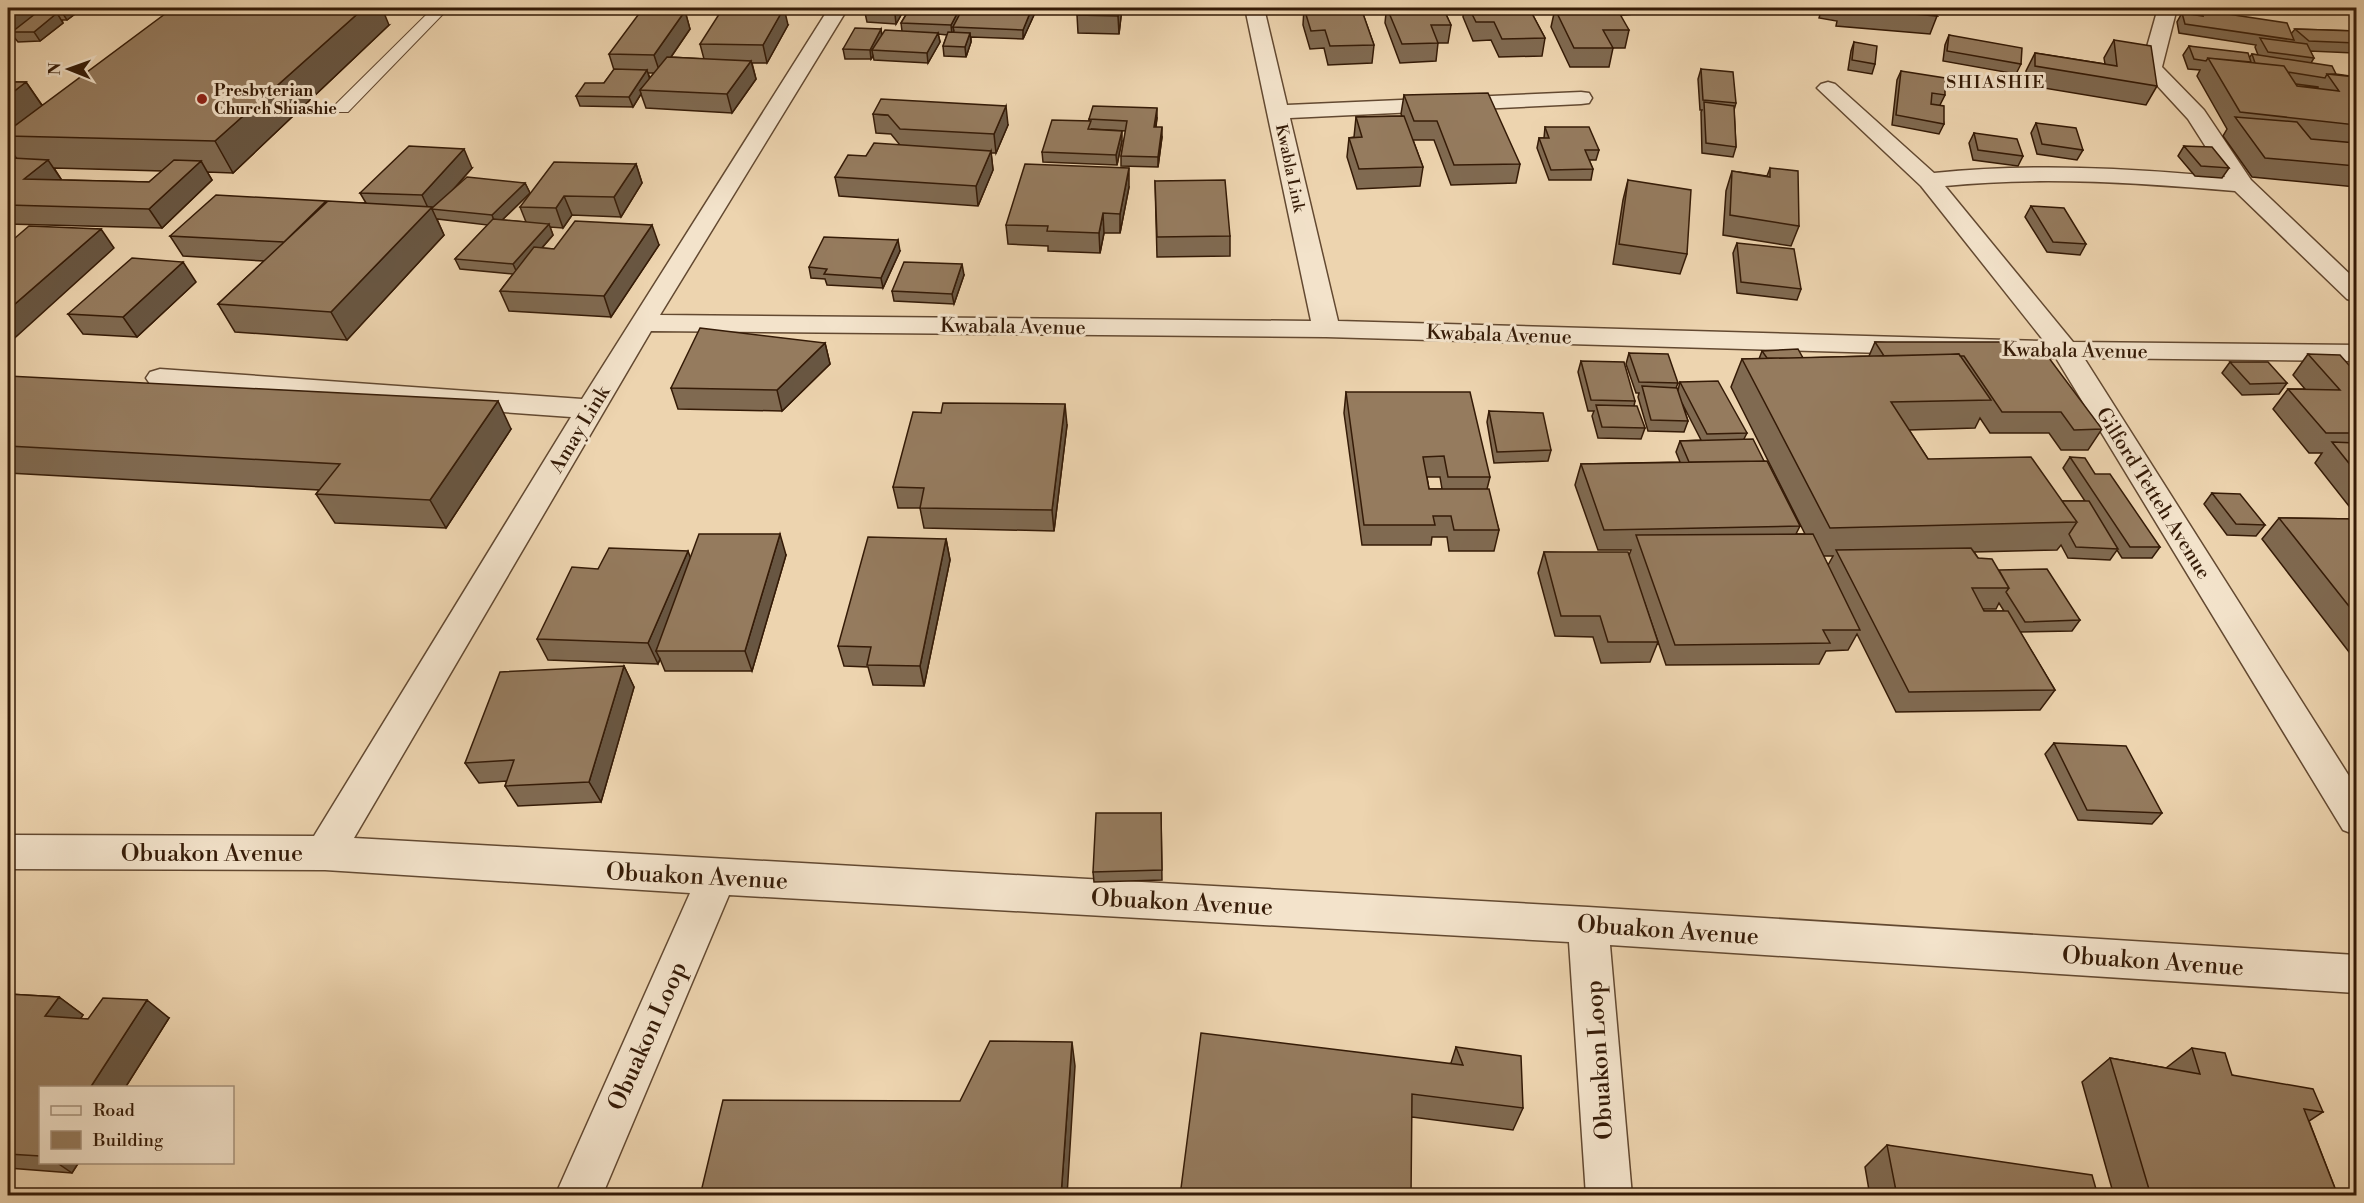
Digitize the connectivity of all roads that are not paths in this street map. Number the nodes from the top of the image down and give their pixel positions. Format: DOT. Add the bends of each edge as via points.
graph roads {
  1 [pos="434,8"];
  2 [pos="838,8"];
  3 [pos="1255,8"];
  4 [pos="1576,8"];
  5 [pos="1631,8"];
  6 [pos="2168,8"];
  7 [pos="2352,8"];
  8 [pos="2356,10"];
  9 [pos="1828,88"];
  10 [pos="1581,98"];
  11 [pos="342,108"];
  12 [pos="1278,112"];
  13 [pos="1929,181"];
  14 [pos="2242,185"];
  15 [pos="2356,294"];
  16 [pos="642,323"];
  17 [pos="1326,329"];
  18 [pos="2065,350"];
  19 [pos="2356,353"];
  20 [pos="160,378"];
  21 [pos="591,409"];
  22 [pos="2356,819"];
  23 [pos="8,852"];
  24 [pos="326,853"];
  25 [pos="717,877"];
  26 [pos="1588,925"];
  27 [pos="2356,974"];
  28 [pos="578,1196"];
  29 [pos="1609,1196"];
  1 -- 11 [label="lane" via="436,14"];
  2 -- 16 [label="street, Amay Link"];
  3 -- 12 [label="street, Kwabla Link"];
  4 -- 5 [label="street"];
  6 -- 14 [label="street" via="2151,68 2196,115"];
  7 -- 8 [label="street"];
  9 -- 13 [label="street, Gilford Tetteh Avenue"];
  10 -- 12 [label="street"];
  12 -- 17 [label="street, Kwabla Link"];
  13 -- 14 [label="street" via="2069,172"];
  13 -- 18 [label="street, Gilford Tetteh Avenue"];
  14 -- 15 [label="street"];
  16 -- 17 [label="street, Kwabala Avenue"];
  16 -- 21 [label="street, Amay Link"];
  17 -- 18 [label="street, Kwabala Avenue"];
  18 -- 19 [label="street, Kwabala Avenue"];
  18 -- 22 [label="street, Gilford Tetteh Avenue"];
  20 -- 21 [label="street"];
  21 -- 24 [label="street, Amay Link"];
  23 -- 24 [label="street, Obuakon Avenue"];
  24 -- 25 [label="street, Obuakon Avenue"];
  25 -- 26 [label="street, Obuakon Avenue"];
  25 -- 28 [label="street, Obuakon Loop"];
  26 -- 27 [label="street, Obuakon Avenue"];
  26 -- 29 [label="street, Obuakon Loop"];
}
